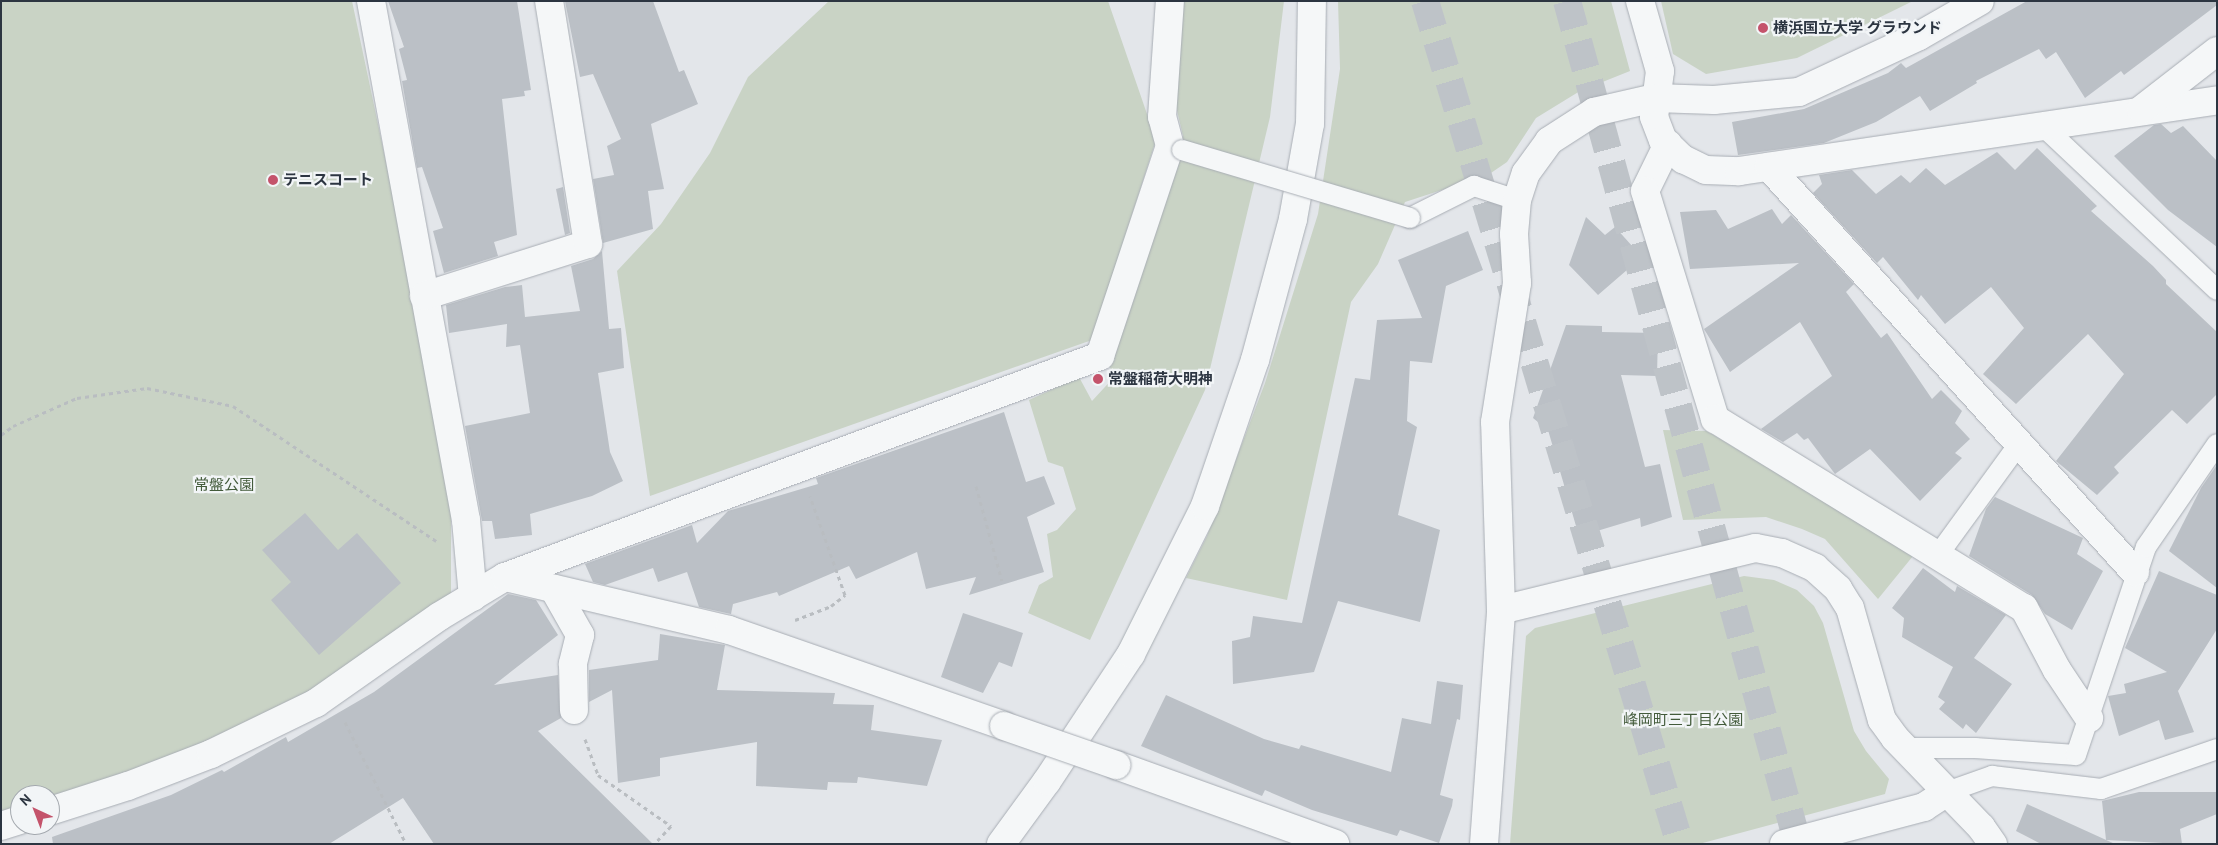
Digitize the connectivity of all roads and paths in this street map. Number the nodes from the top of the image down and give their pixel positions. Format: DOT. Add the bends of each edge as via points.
graph roads {
  1 [pos="372,1"];
  2 [pos="549,1"];
  3 [pos="1170,1"];
  4 [pos="1312,1"];
  5 [pos="1640,1"];
  6 [pos="1980,1"];
  7 [pos="2217,51"];
  8 [pos="1654,98"];
  9 [pos="2217,100"];
  10 [pos="2140,112"];
  11 [pos="2043,126"];
  12 [pos="1668,144"];
  13 [pos="1176,148"];
  14 [pos="1769,167"];
  15 [pos="1517,200"];
  16 [pos="2217,290"];
  17 [pos="424,296"];
  18 [pos="1,435"];
  19 [pos="2019,444"];
  20 [pos="2217,444"];
  21 [pos="976,486"];
  22 [pos="816,514"];
  23 [pos="1938,555"];
  24 [pos="470,564"];
  25 [pos="2135,572"];
  26 [pos="505,577"];
  27 [pos="1002,581"];
  28 [pos="554,589"];
  29 [pos="473,597"];
  30 [pos="1501,610"];
  31 [pos="763,642"];
  32 [pos="331,698"];
  33 [pos="574,710"];
  34 [pos="2089,718"];
  35 [pos="1905,748"];
  36 [pos="2217,749"];
  37 [pos="1947,792"];
  38 [pos="60,808"];
  39 [pos="406,844"];
  40 [pos="654,844"];
  41 [pos="1001,844"];
  42 [pos="1335,844"];
  43 [pos="1484,844"];
  44 [pos="1784,844"];
  45 [pos="1993,844"];
  1 -- 17 [label="street"];
  2 -- 17 [label="street" via="588,244"];
  3 -- 13 [label="street" via="1162,117"];
  4 -- 41 [label="street" via="1310,124 1293,219 1255,360 1204,506 1131,654"];
  5 -- 8 [label="street" via="1660,71"];
  6 -- 8 [label="street" via="1919,36 1799,92 1714,100"];
  7 -- 10 [label="street"];
  8 -- 12 [label="street" via="1654,117"];
  8 -- 15 [label="street" via="1594,112 1549,140 1526,173"];
  9 -- 10 [label="street"];
  10 -- 11 [label="street"];
  11 -- 14 [label="street"];
  11 -- 16 [label="lane"];
  12 -- 14 [label="street" via="1682,159 1706,170 1739,171"];
  12 -- 23 [label="street" via="1645,191 1715,419"];
  13 -- 15 [label="lane, bridge" via="1410,218 1474,186"];
  13 -- 26 [label="street" via="1100,356"];
  14 -- 19 [label="street"];
  15 -- 30 [label="street" via="1514,234 1517,282 1495,422"];
  17 -- 24 [label="street" via="466,520"];
  18 -- 24 [label="path" via="13,426 78,398 148,388 233,406"];
  19 -- 23 [label="lane"];
  19 -- 25 [label="street"];
  20 -- 25 [label="lane" via="2146,547"];
  21 -- 27 [label="path"];
  22 -- 31 [label="path" via="845,596 831,606 781,627"];
  23 -- 34 [label="street" via="2024,608 2057,670"];
  24 -- 29 [label="street"];
  25 -- 34 [label="lane"];
  26 -- 28 [label="street"];
  26 -- 29 [label="street"];
  28 -- 31 [label="street" via="729,630"];
  28 -- 33 [label="street" via="580,635 573,664"];
  29 -- 32 [label="street"];
  30 -- 35 [label="street" via="1756,548 1782,553 1815,568 1838,589 1850,608 1882,720"];
  30 -- 43 [label="street"];
  31 -- 42 [label="street, bridge"];
  32 -- 38 [label="street" via="211,754"];
  32 -- 39 [label="path"];
  33 -- 40 [label="path" via="598,775 671,826"];
  34 -- 35 [label="lane" via="2076,755 1975,748"];
  35 -- 37 [label="street"];
  36 -- 37 [label="lane" via="2101,789 1992,776"];
  37 -- 44 [label="street" via="1924,807"];
  37 -- 45 [label="street" via="1982,827"];
}
